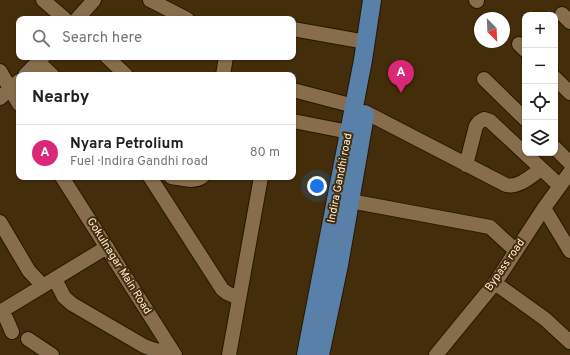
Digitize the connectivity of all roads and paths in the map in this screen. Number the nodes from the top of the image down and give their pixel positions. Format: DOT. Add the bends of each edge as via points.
graph roads {
  1 [pos="43,0"];
  2 [pos="94,0"];
  3 [pos="150,0"];
  4 [pos="372,0"];
  5 [pos="385,0"];
  6 [pos="62,16"];
  7 [pos="80,16"];
  8 [pos="181,16"];
  9 [pos="296,30"];
  10 [pos="366,42"];
  11 [pos="40,60"];
  12 [pos="110,60"];
  13 [pos="226,60"];
  14 [pos="0,71"];
  15 [pos="28,72"];
  16 [pos="50,72"];
  17 [pos="123,72"];
  18 [pos="225,72"];
  19 [pos="484,79"];
  20 [pos="558,81"];
  21 [pos="10,89"];
  22 [pos="296,91"];
  23 [pos="570,93"];
  24 [pos="16,99"];
  25 [pos="360,109"];
  26 [pos="522,116"];
  27 [pos="296,122"];
  28 [pos="349,132"];
  29 [pos="558,151"];
  30 [pos="570,162"];
  31 [pos="466,165"];
  32 [pos="541,169"];
  33 [pos="570,172"];
  34 [pos="64,180"];
  35 [pos="152,180"];
  36 [pos="260,180"];
  37 [pos="560,186"];
  38 [pos="350,201"];
  39 [pos="544,208"];
  40 [pos="0,222"];
  41 [pos="107,247"];
  42 [pos="516,251"];
  43 [pos="570,251"];
  44 [pos="55,279"];
  45 [pos="495,282"];
  46 [pos="43,286"];
  47 [pos="239,298"];
  48 [pos="1,311"];
  49 [pos="12,332"];
  50 [pos="28,339"];
  51 [pos="570,342"];
  52 [pos="52,355"];
  53 [pos="175,355"];
  54 [pos="229,355"];
  55 [pos="306,355"];
  56 [pos="320,355"];
  57 [pos="436,355"];
  1 -- 6 [label="street"];
  2 -- 7 [label="street"];
  3 -- 8 [label="street"];
  4 -- 10 [label="main road, Indira Gandhi road"];
  5 -- 25 [label="main road, Indira Gandhi road"];
  9 -- 10 [label="street"];
  10 -- 25 [label="main road, Indira Gandhi road"];
  11 -- 15 [label="street"];
  11 -- 16 [label="street"];
  12 -- 17 [label="street"];
  13 -- 18 [label="street"];
  14 -- 21 [label="street"];
  19 -- 26 [label="street"];
  20 -- 23 [label="street"];
  21 -- 24 [label="street"];
  22 -- 25 [label="street"];
  25 -- 28 [label="main road, Indira Gandhi road"];
  25 -- 31 [label="street"];
  25 -- 38 [label="main road, Indira Gandhi road"];
  27 -- 28 [label="street"];
  28 -- 55 [label="main road, Indira Gandhi road"];
  29 -- 30 [label="street"];
  31 -- 32 [label="street" via="511,186"];
  31 -- 32 [label="street" via="476,126 484,119 490,120"];
  32 -- 37 [label="street"];
  33 -- 37 [label="street, Bypass road"];
  34 -- 41 [label="street, Gokulnagar Main Road"];
  35 -- 47 [label="street" via="222,289 227,294"];
  36 -- 47 [label="street"];
  37 -- 39 [label="street, Bypass road"];
  38 -- 42 [label="street" via="490,227"];
  38 -- 56 [label="main road, Indira Gandhi road"];
  39 -- 42 [label="street, Bypass road"];
  39 -- 43 [label="street"];
  40 -- 46 [label="street" via="29,270"];
  41 -- 44 [label="street"];
  41 -- 53 [label="street, Gokulnagar Main Road"];
  42 -- 45 [label="street, Bypass road"];
  44 -- 46 [label="street"];
  44 -- 53 [label="street" via="64,297 72,304 144,346"];
  45 -- 51 [label="street" via="545,319"];
  45 -- 57 [label="street, Bypass road"];
  46 -- 48 [label="street"];
  47 -- 54 [label="street"];
  48 -- 49 [label="street"];
  50 -- 52 [label="street"];
}
